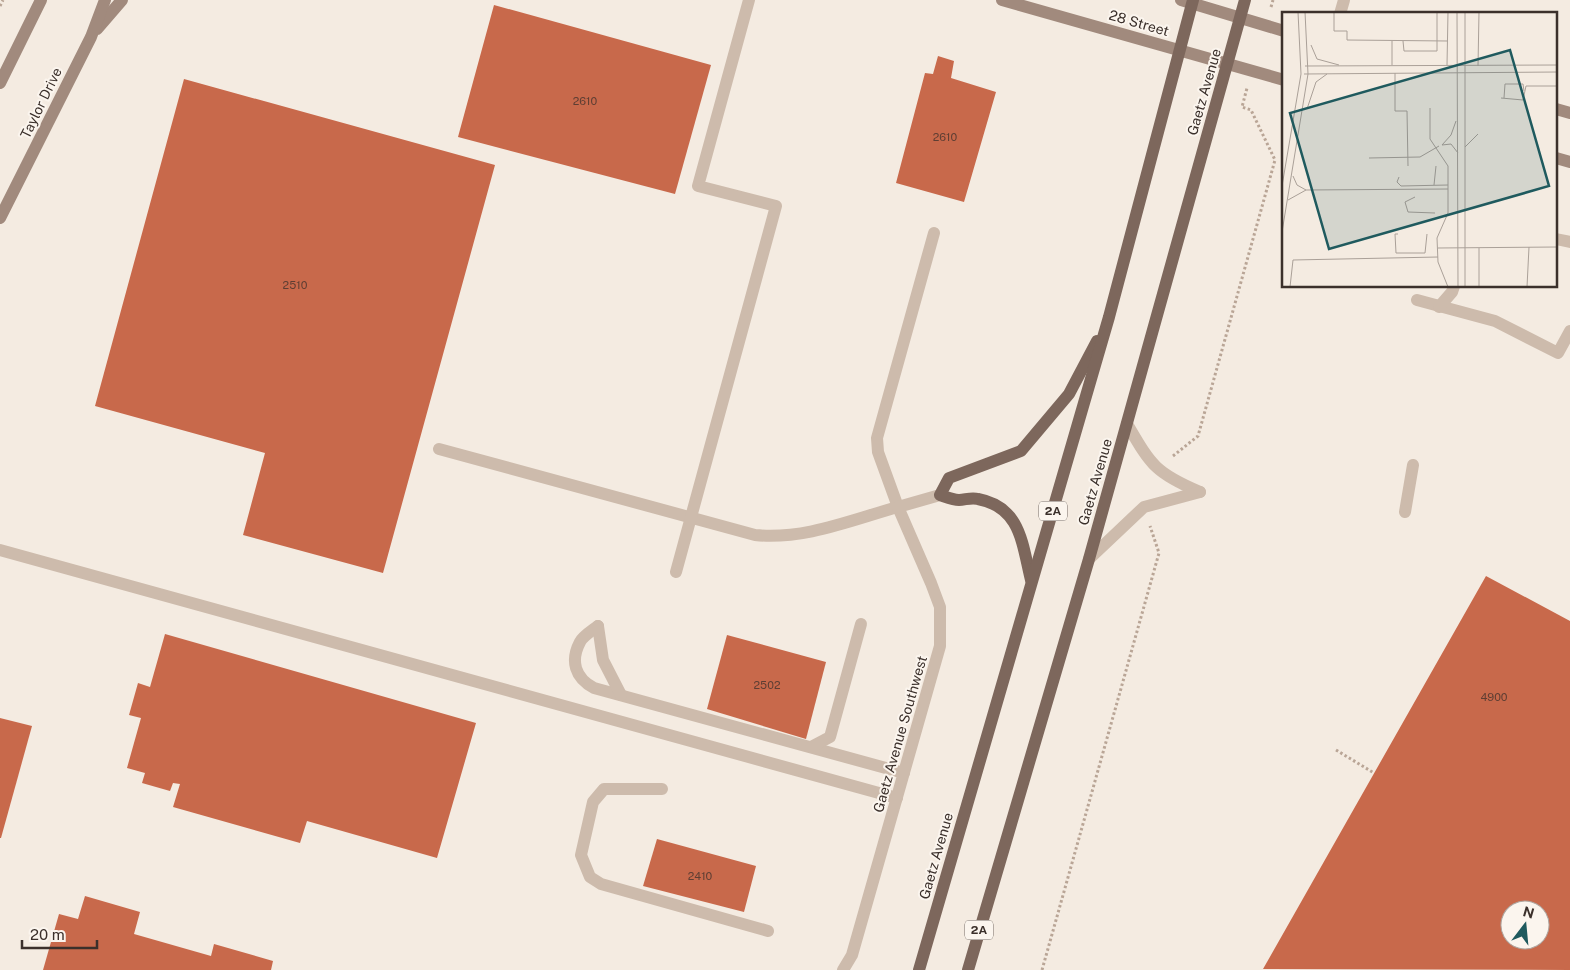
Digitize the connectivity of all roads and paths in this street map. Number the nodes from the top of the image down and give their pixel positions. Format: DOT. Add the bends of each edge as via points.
graph roads {
  1 [pos="3,0"];
  2 [pos="41,0"];
  3 [pos="105,0"];
  4 [pos="122,0"];
  5 [pos="749,0"];
  6 [pos="1002,0"];
  7 [pos="1245,0"];
  8 [pos="1189,1"];
  9 [pos="0,6"];
  10 [pos="1240,18"];
  11 [pos="1282,30"];
  12 [pos="90,36"];
  13 [pos="1180,50"];
  14 [pos="1227,63"];
  15 [pos="1282,79"];
  16 [pos="0,83"];
  17 [pos="1251,110"];
  18 [pos="0,218"];
  19 [pos="934,233"];
  20 [pos="1453,288"];
  21 [pos="1417,300"];
  22 [pos="1439,307"];
  23 [pos="1109,317"];
  24 [pos="1570,331"];
  25 [pos="1127,424"];
  26 [pos="439,448"];
  27 [pos="1413,465"];
  28 [pos="1163,474"];
  29 [pos="940,495"];
  30 [pos="898,507"];
  31 [pos="1144,507"];
  32 [pos="1405,512"];
  33 [pos="691,519"];
  34 [pos="0,550"];
  35 [pos="1089,559"];
  36 [pos="676,572"];
  37 [pos="1032,582"];
  38 [pos="861,624"];
  39 [pos="621,695"];
  40 [pos="811,747"];
  41 [pos="1336,750"];
  42 [pos="904,773"];
  43 [pos="1374,773"];
  44 [pos="662,790"];
  45 [pos="898,798"];
  46 [pos="768,931"];
  47 [pos="844,970"];
  48 [pos="919,970"];
  49 [pos="968,970"];
  50 [pos="1042,970"];
  1 -- 9 [label="path"];
  2 -- 16 [label="street"];
  3 -- 12 [label="street, Taylor Drive"];
  4 -- 12 [label="street"];
  5 -- 33 [label="street" via="698,186 776,206"];
  6 -- 13 [label="street, 28 Street"];
  7 -- 10 [label="main road, Gaetz Avenue / 2A"];
  8 -- 10 [label="street"];
  8 -- 13 [label="main road, Gaetz Avenue / 2A"];
  10 -- 11 [label="street"];
  10 -- 14 [label="main road, Gaetz Avenue / 2A"];
  12 -- 18 [label="street, Taylor Drive"];
  13 -- 14 [label="street, 28 Street"];
  13 -- 23 [label="main road, Gaetz Avenue / 2A"];
  14 -- 15 [label="street, 28 Street"];
  14 -- 25 [label="main road, Gaetz Avenue / 2A"];
  17 -- 28 [label="path" via="1275,160 1198,436 1170,459"];
  19 -- 30 [label="street, Gaetz Avenue Southwest" via="877,438 878,452"];
  20 -- 22 [label="street"];
  21 -- 22 [label="street"];
  22 -- 24 [label="street" via="1495,321 1558,353"];
  23 -- 29 [label="main road" via="1069,394 1021,451 949,478"];
  23 -- 37 [label="main road, Gaetz Avenue / 2A"];
  25 -- 28 [label="street" via="1148,461"];
  25 -- 35 [label="main road, Gaetz Avenue / 2A"];
  26 -- 33 [label="street"];
  27 -- 32 [label="street"];
  28 -- 31 [label="street" via="1200,492"];
  29 -- 30 [label="street"];
  29 -- 37 [label="main road" via="957,500 992,501 1004,510 1019,531"];
  30 -- 33 [label="street" via="814,531 775,537"];
  30 -- 42 [label="street, Gaetz Avenue Southwest" via="940,608 941,628 940,646"];
  31 -- 35 [label="street"];
  31 -- 50 [label="path" via="1159,553"];
  33 -- 36 [label="street"];
  34 -- 45 [label="street"];
  35 -- 49 [label="main road, Gaetz Avenue / 2A"];
  37 -- 48 [label="main road, Gaetz Avenue / 2A"];
  38 -- 40 [label="street" via="830,737"];
  39 -- 39 [label="street" via="594,688 581,681 576,671 580,640 598,626 603,660"];
  39 -- 40 [label="street"];
  40 -- 42 [label="street"];
  41 -- 43 [label="path"];
  42 -- 45 [label="street, Gaetz Avenue Southwest"];
  44 -- 46 [label="street" via="604,789 593,802 581,855 590,877 601,884"];
  45 -- 47 [label="street, Gaetz Avenue Southwest" via="852,955"];
}
